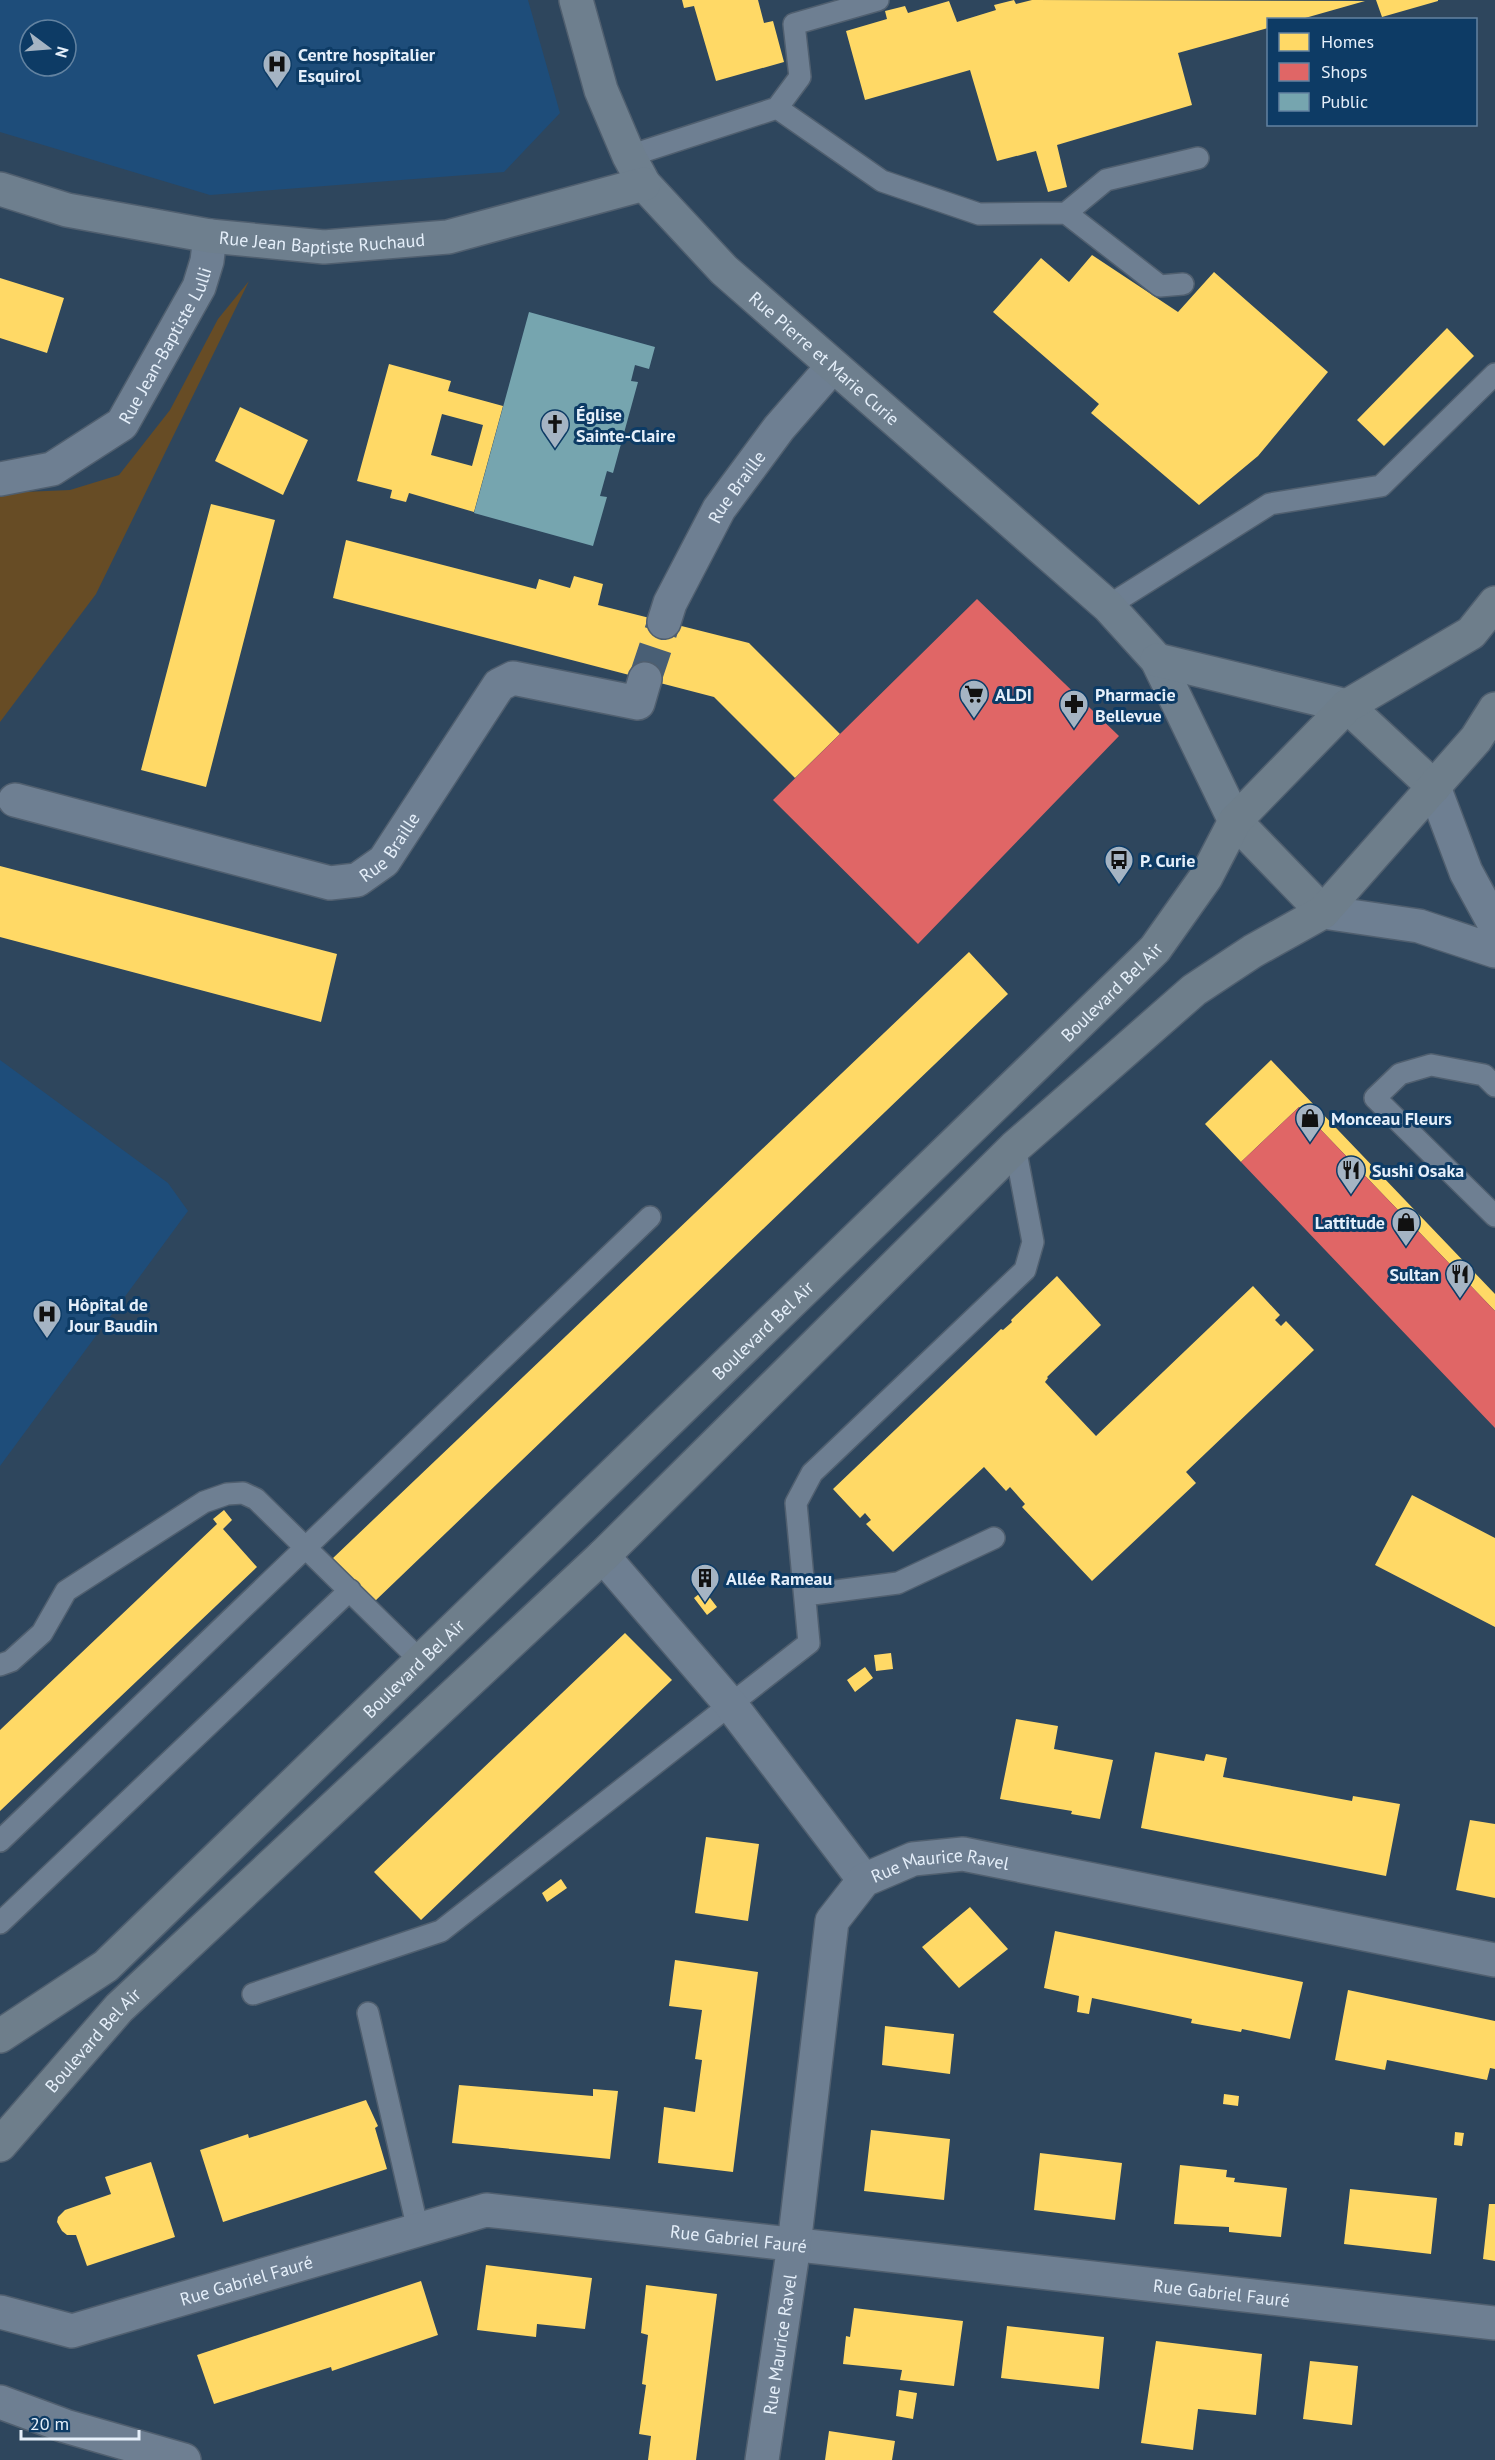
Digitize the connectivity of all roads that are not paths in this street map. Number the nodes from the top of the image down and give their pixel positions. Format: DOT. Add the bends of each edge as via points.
graph roads {
  1 [pos="576,0"];
  2 [pos="878,0"];
  3 [pos="777,108"];
  4 [pos="1198,158"];
  5 [pos="637,170"];
  6 [pos="0,189"];
  7 [pos="1066,213"];
  8 [pos="210,236"];
  9 [pos="1183,284"];
  10 [pos="832,366"];
  11 [pos="1495,374"];
  12 [pos="0,479"];
  13 [pos="1495,603"];
  14 [pos="1108,606"];
  15 [pos="664,622"];
  16 [pos="1157,660"];
  17 [pos="645,679"];
  18 [pos="1347,706"];
  19 [pos="1495,708"];
  20 [pos="1434,787"];
  21 [pos="15,800"];
  22 [pos="1235,821"];
  23 [pos="1323,912"];
  24 [pos="1495,925"];
  25 [pos="1495,951"];
  26 [pos="1495,1086"];
  27 [pos="1015,1148"];
  28 [pos="1495,1215"];
  29 [pos="650,1217"];
  30 [pos="994,1538"];
  31 [pos="307,1546"];
  32 [pos="603,1556"];
  33 [pos="350,1590"];
  34 [pos="805,1595"];
  35 [pos="421,1661"];
  36 [pos="0,1665"];
  37 [pos="731,1705"];
  38 [pos="0,1841"];
  39 [pos="864,1880"];
  40 [pos="0,1923"];
  41 [pos="1495,1960"];
  42 [pos="253,1994"];
  43 [pos="368,2013"];
  44 [pos="0,2036"];
  45 [pos="0,2145"];
  46 [pos="418,2230"];
  47 [pos="794,2245"];
  48 [pos="0,2312"];
  49 [pos="1495,2323"];
  50 [pos="0,2402"];
  51 [pos="184,2460"];
  52 [pos="762,2460"];
  1 -- 5 [label="main road, Rue Pierre et Marie Curie" via="601,90"];
  2 -- 3 [label="lane" via="794,24 800,77"];
  3 -- 5 [label="lane"];
  3 -- 7 [label="lane" via="882,181 978,214"];
  4 -- 7 [label="lane" via="1106,180"];
  5 -- 8 [label="main road, Rue Jean Baptiste Ruchaud" via="448,237 324,247"];
  5 -- 10 [label="main road, Rue Pierre et Marie Curie" via="724,270"];
  6 -- 8 [label="main road, Rue Jean Baptiste Ruchaud" via="67,210"];
  7 -- 9 [label="lane" via="1160,286"];
  8 -- 12 [label="street, Rue Jean-Baptiste Lulli" via="199,287 122,424 52,469"];
  10 -- 14 [label="main road, Rue Pierre et Marie Curie"];
  10 -- 15 [label="street, Rue Braille" via="779,428 719,509"];
  11 -- 14 [label="lane" via="1381,486 1269,504"];
  13 -- 18 [label="main road, Boulevard Bel Air" via="1471,633"];
  14 -- 16 [label="main road, Rue Pierre et Marie Curie"];
  16 -- 18 [label="main road"];
  16 -- 22 [label="main road, Rue Pierre et Marie Curie"];
  17 -- 21 [label="street, Rue Braille" via="638,703 513,678 498,685 384,861 357,880 330,883"];
  18 -- 20 [label="main road"];
  18 -- 22 [label="main road, Boulevard Bel Air"];
  19 -- 20 [label="main road, Boulevard Bel Air" via="1476,739"];
  20 -- 23 [label="main road, Boulevard Bel Air"];
  20 -- 24 [label="street" via="1466,872"];
  22 -- 23 [label="main road, Rue Pierre et Marie Curie"];
  22 -- 35 [label="main road, Boulevard Bel Air" via="1206,877 1155,949"];
  23 -- 25 [label="street" via="1419,926"];
  23 -- 27 [label="main road, Boulevard Bel Air" via="1194,990"];
  26 -- 28 [label="lane" via="1484,1075 1431,1065 1400,1074 1375,1098"];
  27 -- 32 [label="main road, Boulevard Bel Air"];
  27 -- 34 [label="lane" via="1033,1242 1025,1270 812,1473 796,1503"];
  29 -- 31 [label="lane"];
  30 -- 34 [label="lane" via="898,1582"];
  31 -- 33 [label="lane"];
  31 -- 36 [label="lane" via="256,1499 243,1493 204,1502 66,1591 42,1633"];
  31 -- 38 [label="lane"];
  32 -- 37 [label="street"];
  32 -- 45 [label="main road, Boulevard Bel Air" via="119,2008"];
  33 -- 35 [label="lane"];
  33 -- 40 [label="lane"];
  34 -- 37 [label="lane" via="809,1643"];
  35 -- 44 [label="main road, Boulevard Bel Air" via="106,1966"];
  37 -- 39 [label="street"];
  37 -- 42 [label="lane" via="441,1931"];
  39 -- 41 [label="street, Rue Maurice Ravel" via="913,1859 963,1854"];
  39 -- 47 [label="street, Rue Maurice Ravel" via="832,1921"];
  43 -- 46 [label="lane"];
  46 -- 47 [label="street, Rue Gabriel Fauré" via="486,2210"];
  46 -- 48 [label="street, Rue Gabriel Fauré" via="72,2331"];
  47 -- 49 [label="street, Rue Gabriel Fauré"];
  47 -- 52 [label="street, Rue Maurice Ravel"];
  50 -- 51 [label="street" via="65,2426"];
}
